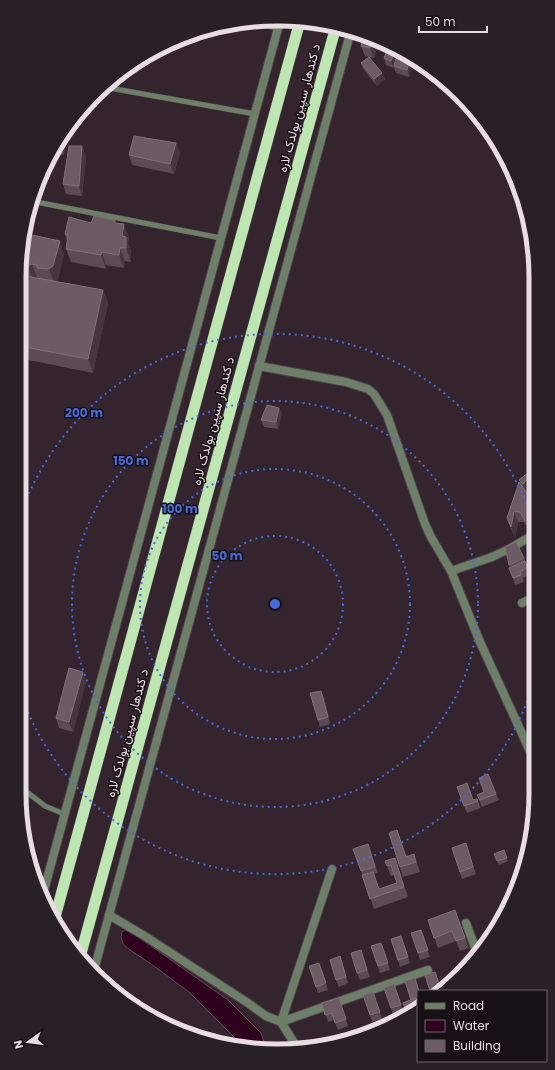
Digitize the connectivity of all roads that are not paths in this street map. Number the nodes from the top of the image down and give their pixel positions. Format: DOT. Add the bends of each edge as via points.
graph roads {
  1 [pos="279,26"];
  2 [pos="298,27"];
  3 [pos="334,33"];
  4 [pos="349,37"];
  5 [pos="112,88"];
  6 [pos="255,114"];
  7 [pos="38,202"];
  8 [pos="222,238"];
  9 [pos="259,366"];
  10 [pos="529,537"];
  11 [pos="451,571"];
  12 [pos="529,600"];
  13 [pos="522,603"];
  14 [pos="529,749"];
  15 [pos="26,791"];
  16 [pos="64,814"];
  17 [pos="332,869"];
  18 [pos="45,888"];
  19 [pos="56,912"];
  20 [pos="109,915"];
  21 [pos="466,923"];
  22 [pos="475,949"];
  23 [pos="82,951"];
  24 [pos="95,965"];
  25 [pos="428,970"];
  26 [pos="281,1022"];
  27 [pos="294,1043"];
  1 -- 6 [label="street"];
  2 -- 19 [label="highway, د کندهار سپین بولدک لاره"];
  3 -- 23 [label="highway, د کندهار سپین بولدک لاره"];
  4 -- 9 [label="street"];
  5 -- 6 [label="lane"];
  6 -- 8 [label="street"];
  7 -- 8 [label="lane"];
  8 -- 16 [label="street"];
  9 -- 11 [label="street" via="346,382 368,389 374,394 387,415 425,524"];
  9 -- 20 [label="street"];
  10 -- 11 [label="street" via="492,557"];
  11 -- 14 [label="street"];
  12 -- 13 [label="street"];
  15 -- 16 [label="lane" via="45,806"];
  16 -- 18 [label="street"];
  17 -- 26 [label="street"];
  20 -- 24 [label="street"];
  20 -- 26 [label="street" via="266,1016"];
  21 -- 22 [label="street"];
  25 -- 26 [label="street"];
  26 -- 27 [label="street"];
}
